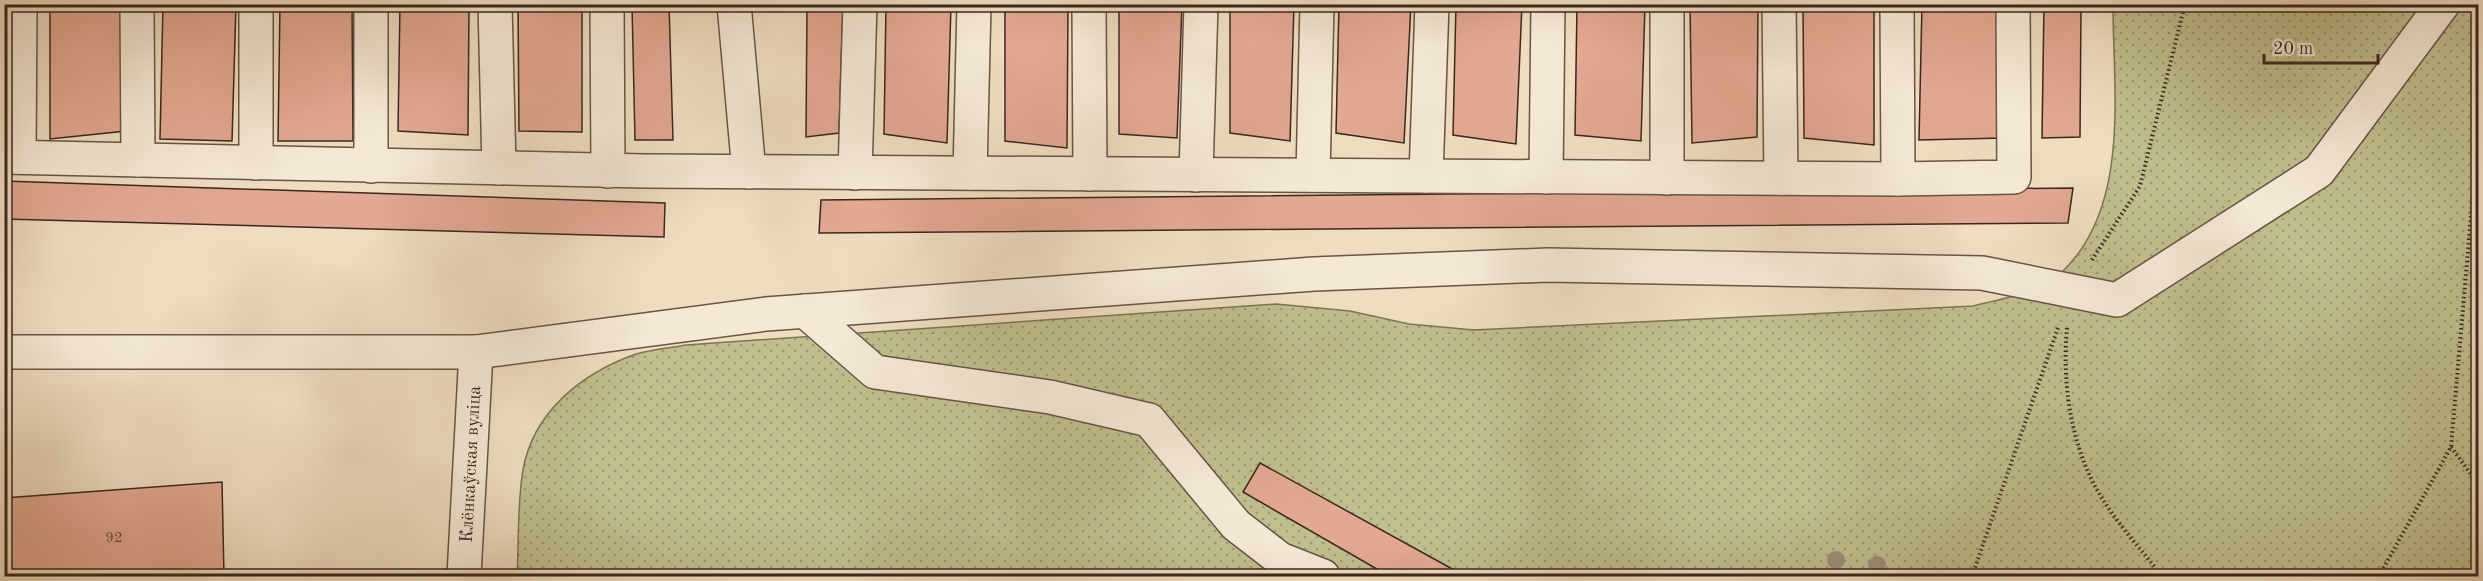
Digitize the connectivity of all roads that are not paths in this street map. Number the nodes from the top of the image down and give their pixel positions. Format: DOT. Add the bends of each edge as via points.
graph roads {
  1 [pos="20,4"];
  2 [pos="137,4"];
  3 [pos="256,4"];
  4 [pos="371,4"];
  5 [pos="495,4"];
  6 [pos="607,4"];
  7 [pos="734,4"];
  8 [pos="860,4"];
  9 [pos="974,4"];
  10 [pos="1089,4"];
  11 [pos="1201,4"];
  12 [pos="1317,4"];
  13 [pos="1431,4"];
  14 [pos="1548,4"];
  15 [pos="1667,4"];
  16 [pos="1779,4"];
  17 [pos="1897,4"];
  18 [pos="2013,4"];
  19 [pos="2443,4"];
  20 [pos="12,157"];
  21 [pos="138,160"];
  22 [pos="256,163"];
  23 [pos="371,166"];
  24 [pos="499,168"];
  25 [pos="608,171"];
  26 [pos="749,172"];
  27 [pos="855,173"];
  28 [pos="970,173"];
  29 [pos="1090,174"];
  30 [pos="1196,175"];
  31 [pos="1313,176"];
  32 [pos="1426,176"];
  33 [pos="1546,177"];
  34 [pos="1667,178"];
  35 [pos="1781,178"];
  36 [pos="1898,179"];
  37 [pos="805,311"];
  38 [pos="476,351"];
  39 [pos="4,352"];
  40 [pos="1281,568"];
  41 [pos="464,576"];
  42 [pos="1323,576"];
  1 -- 20 [label="street"];
  2 -- 21 [label="street"];
  3 -- 22 [label="street"];
  4 -- 23 [label="street"];
  5 -- 24 [label="street"];
  6 -- 25 [label="street"];
  7 -- 26 [label="street"];
  8 -- 27 [label="street"];
  9 -- 28 [label="street"];
  10 -- 29 [label="street"];
  11 -- 30 [label="street"];
  12 -- 31 [label="street"];
  13 -- 32 [label="street"];
  14 -- 33 [label="street"];
  15 -- 34 [label="street"];
  16 -- 35 [label="street"];
  17 -- 36 [label="street"];
  18 -- 36 [label="street" via="2014,177"];
  19 -- 37 [label="street" via="2319,171 2117,300 1982,273 1548,265 1314,274"];
  20 -- 21 [label="street"];
  21 -- 22 [label="street"];
  22 -- 23 [label="street"];
  23 -- 24 [label="street"];
  24 -- 25 [label="street"];
  25 -- 26 [label="street"];
  26 -- 27 [label="street"];
  27 -- 28 [label="street"];
  28 -- 29 [label="street"];
  29 -- 30 [label="street"];
  30 -- 31 [label="street"];
  31 -- 32 [label="street"];
  32 -- 33 [label="street"];
  33 -- 34 [label="street"];
  34 -- 35 [label="street"];
  35 -- 36 [label="street"];
  37 -- 38 [label="street"];
  37 -- 40 [label="street" via="875,372 1050,397 1149,420 1236,525"];
  38 -- 39 [label="street"];
  38 -- 41 [label="street, Клёнкаўская вуліца"];
  40 -- 42 [label="street"];
}
